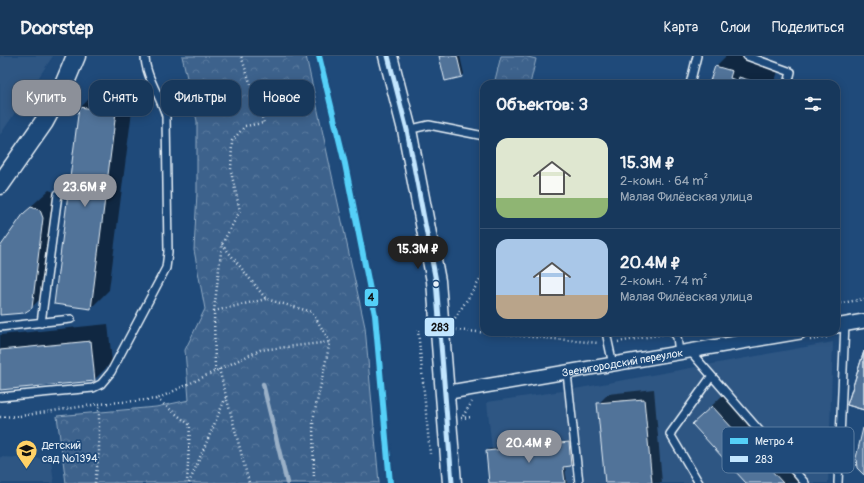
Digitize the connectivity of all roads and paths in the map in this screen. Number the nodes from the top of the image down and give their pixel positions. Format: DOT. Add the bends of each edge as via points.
graph roads {
  1 [pos="76,56"];
  2 [pos="145,56"];
  3 [pos="241,56"];
  4 [pos="388,56"];
  5 [pos="697,56"];
  6 [pos="747,56"];
  7 [pos="691,80"];
  8 [pos="789,80"];
  9 [pos="407,130"];
  10 [pos="480,135"];
  11 [pos="0,185"];
  12 [pos="58,194"];
  13 [pos="222,244"];
  14 [pos="480,280"];
  15 [pos="266,299"];
  16 [pos="864,299"];
  17 [pos="840,303"];
  18 [pos="214,311"];
  19 [pos="71,319"];
  20 [pos="864,321"];
  21 [pos="453,322"];
  22 [pos="41,323"];
  23 [pos="840,325"];
  24 [pos="0,327"];
  25 [pos="418,330"];
  26 [pos="454,330"];
  27 [pos="480,332"];
  28 [pos="525,336"];
  29 [pos="607,336"];
  30 [pos="649,336"];
  31 [pos="676,336"];
  32 [pos="765,336"];
  33 [pos="840,336"];
  34 [pos="330,342"];
  35 [pos="608,343"];
  36 [pos="685,352"];
  37 [pos="613,365"];
  38 [pos="219,369"];
  39 [pos="215,371"];
  40 [pos="567,373"];
  41 [pos="710,377"];
  42 [pos="444,393"];
  43 [pos="0,397"];
  44 [pos="226,397"];
  45 [pos="157,399"];
  46 [pos="99,404"];
  47 [pos="0,417"];
  48 [pos="473,417"];
  49 [pos="462,418"];
  50 [pos="755,427"];
  51 [pos="839,427"];
  52 [pos="430,454"];
  53 [pos="796,473"];
  54 [pos="838,473"];
  55 [pos="95,483"];
  56 [pos="188,483"];
  57 [pos="249,483"];
  58 [pos="314,483"];
  59 [pos="452,483"];
  60 [pos="579,483"];
  61 [pos="699,483"];
  62 [pos="805,483"];
  63 [pos="838,483"];
  1 -- 11 [label="street" via="63,88 44,122"];
  2 -- 43 [label="lane" via="148,71 163,105 166,121 166,268 111,372 101,384 93,388"];
  3 -- 13 [label="path" via="264,123 245,126 232,141 231,172 240,211"];
  4 -- 9 [label="street"];
  5 -- 7 [label="lane"];
  6 -- 8 [label="lane" via="791,72"];
  9 -- 10 [label="lane" via="429,125"];
  9 -- 42 [label="street" via="436,281"];
  12 -- 22 [label="lane"];
  13 -- 15 [label="path"];
  13 -- 18 [label="path"];
  14 -- 21 [label="path"];
  15 -- 18 [label="path"];
  15 -- 34 [label="path" via="312,312"];
  16 -- 17 [label="path"];
  18 -- 39 [label="path"];
  19 -- 22 [label="lane"];
  20 -- 23 [label="street"];
  22 -- 24 [label="lane"];
  25 -- 52 [label="path"];
  26 -- 27 [label="path"];
  28 -- 35 [label="path"];
  29 -- 35 [label="lane"];
  30 -- 35 [label="path"];
  31 -- 36 [label="lane"];
  32 -- 36 [label="street, Звенигородский переулок"];
  33 -- 51 [label="lane"];
  34 -- 38 [label="path" via="260,350"];
  34 -- 58 [label="path" via="313,420"];
  35 -- 37 [label="lane"];
  36 -- 37 [label="street, Звенигородский переулок"];
  36 -- 41 [label="lane"];
  37 -- 40 [label="street, Звенигородский переулок"];
  38 -- 39 [label="path"];
  38 -- 44 [label="path"];
  39 -- 45 [label="path"];
  40 -- 42 [label="street, Звенигородский переулок"];
  40 -- 60 [label="lane"];
  41 -- 50 [label="lane"];
  41 -- 61 [label="lane" via="670,434"];
  42 -- 59 [label="street"];
  44 -- 56 [label="path"];
  44 -- 57 [label="path"];
  45 -- 46 [label="path"];
  45 -- 56 [label="path" via="190,425"];
  46 -- 47 [label="path"];
  46 -- 55 [label="path" via="99,452"];
  48 -- 49 [label="path"];
  53 -- 62 [label="lane"];
  54 -- 63 [label="lane"];
}
